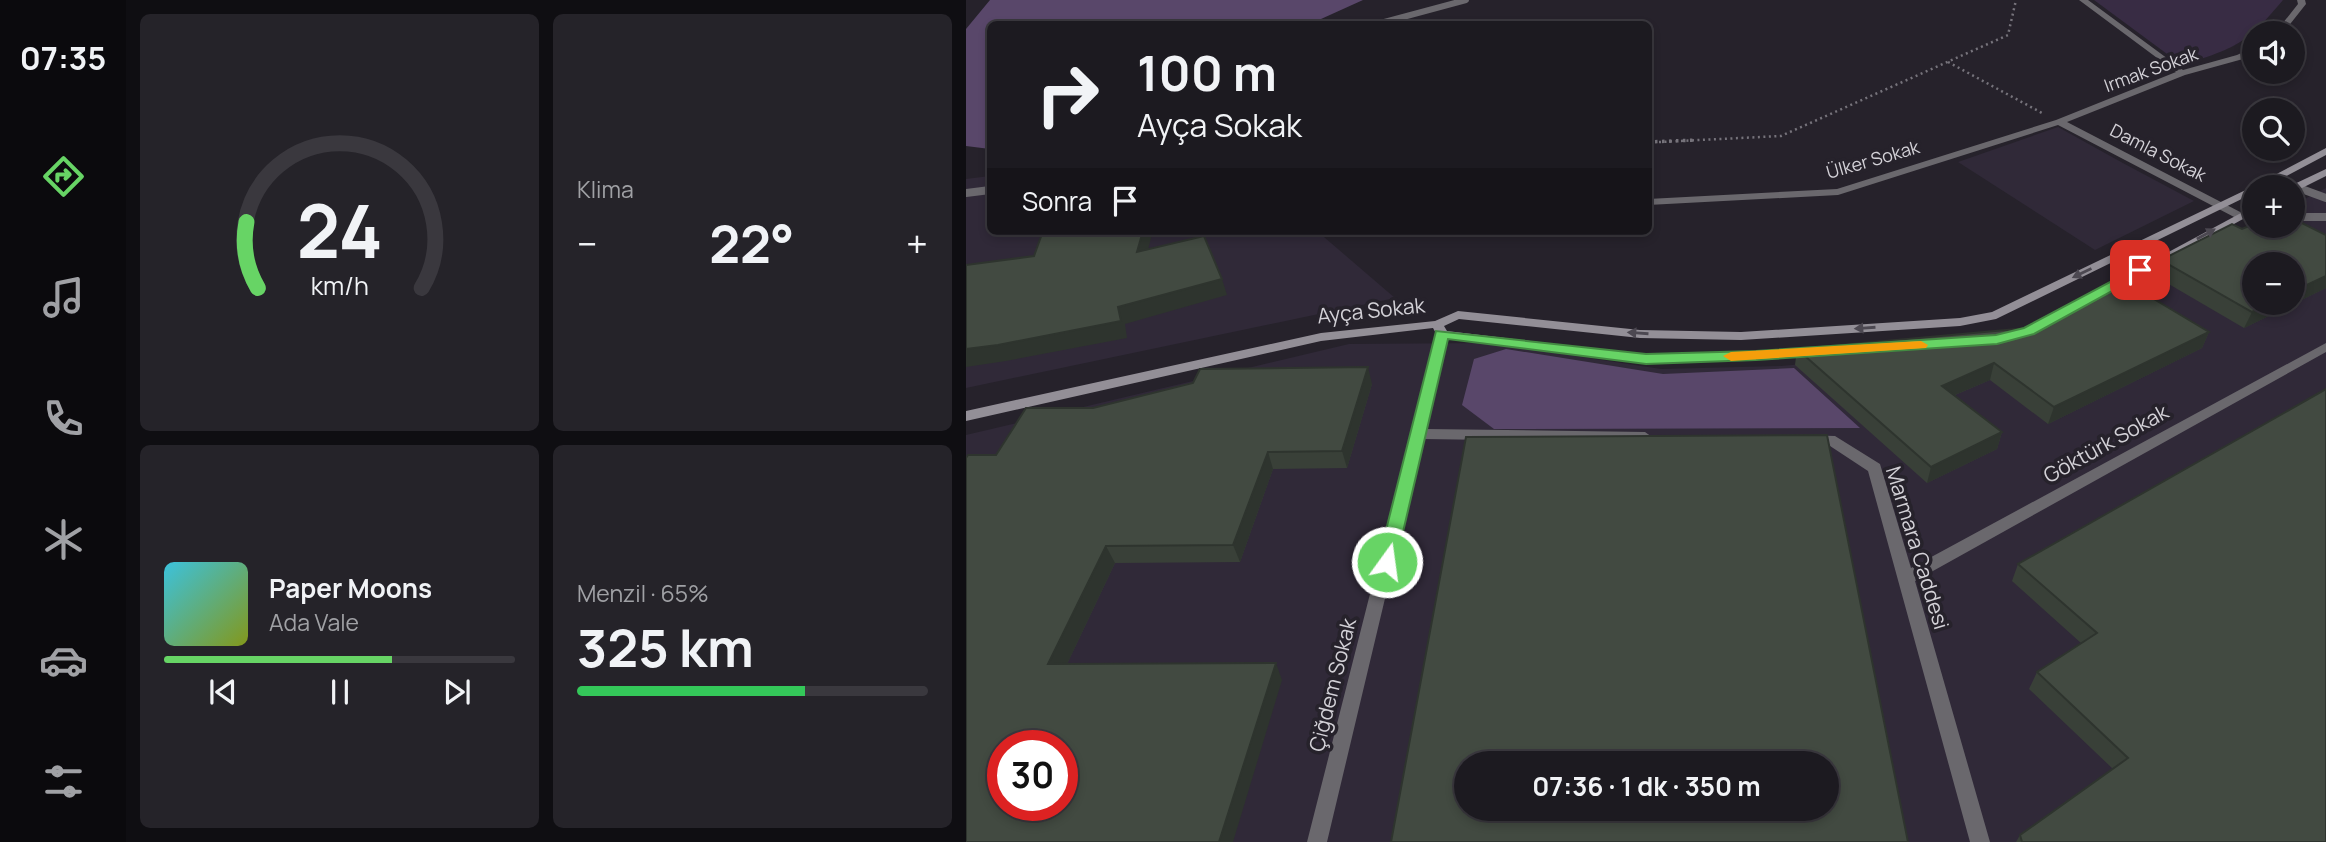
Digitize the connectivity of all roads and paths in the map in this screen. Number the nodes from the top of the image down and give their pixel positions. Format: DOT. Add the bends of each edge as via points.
graph roads {
  1 [pos="1466,0"];
  2 [pos="2015,0"];
  3 [pos="2083,0"];
  4 [pos="2301,0"];
  5 [pos="1388,21"];
  6 [pos="2288,21"];
  7 [pos="2242,56"];
  8 [pos="1948,62"];
  9 [pos="2182,73"];
  10 [pos="2059,121"];
  11 [pos="1652,142"];
  12 [pos="2326,151"];
  13 [pos="2326,172"];
  14 [pos="2281,175"];
  15 [pos="2305,182"];
  16 [pos="987,190"];
  17 [pos="2305,191"];
  18 [pos="966,193"];
  19 [pos="2242,195"];
  20 [pos="2326,198"];
  21 [pos="1652,202"];
  22 [pos="2220,206"];
  23 [pos="2242,214"];
  24 [pos="2305,216"];
  25 [pos="2326,217"];
  26 [pos="2242,219"];
  27 [pos="2088,299"];
  28 [pos="1439,329"];
  29 [pos="2326,347"];
  30 [pos="1823,351"];
  31 [pos="966,416"];
  32 [pos="1419,434"];
  33 [pos="1665,437"];
  34 [pos="1789,438"];
  35 [pos="1906,578"];
  36 [pos="1317,842"];
  37 [pos="1980,842"];
  1 -- 5 [label="lane"];
  2 -- 8 [label="path" via="2008,35"];
  3 -- 9 [label="street"];
  4 -- 6 [label="street"];
  7 -- 9 [label="street, Irmak Sokak"];
  8 -- 10 [label="path"];
  8 -- 11 [label="path" via="1781,136"];
  9 -- 10 [label="street, Irmak Sokak"];
  10 -- 21 [label="street, Ülker Sokak" via="1839,192"];
  10 -- 22 [label="street, Damla Sokak"];
  12 -- 14 [label="street"];
  13 -- 15 [label="street"];
  16 -- 18 [label="lane"];
  17 -- 20 [label="lane"];
  19 -- 22 [label="street"];
  22 -- 23 [label="street, Damla Sokak"];
  22 -- 28 [label="street, one-way" via="1996,315 1960,322 1741,336 1640,334 1458,315"];
  24 -- 25 [label="lane"];
  27 -- 26 [label="street, one-way"];
  28 -- 30 [label="street, Ayça Sokak" via="1646,359"];
  28 -- 31 [label="street, Ayça Sokak" via="1321,337"];
  28 -- 32 [label="street, Çiğdem Sokak"];
  29 -- 35 [label="street, Göktürk Sokak"];
  32 -- 33 [label="street"];
  32 -- 36 [label="street, Çiğdem Sokak"];
  34 -- 35 [label="street, Marmara Caddesi" via="1830,439 1875,468"];
  35 -- 37 [label="street, Marmara Caddesi"];
}
